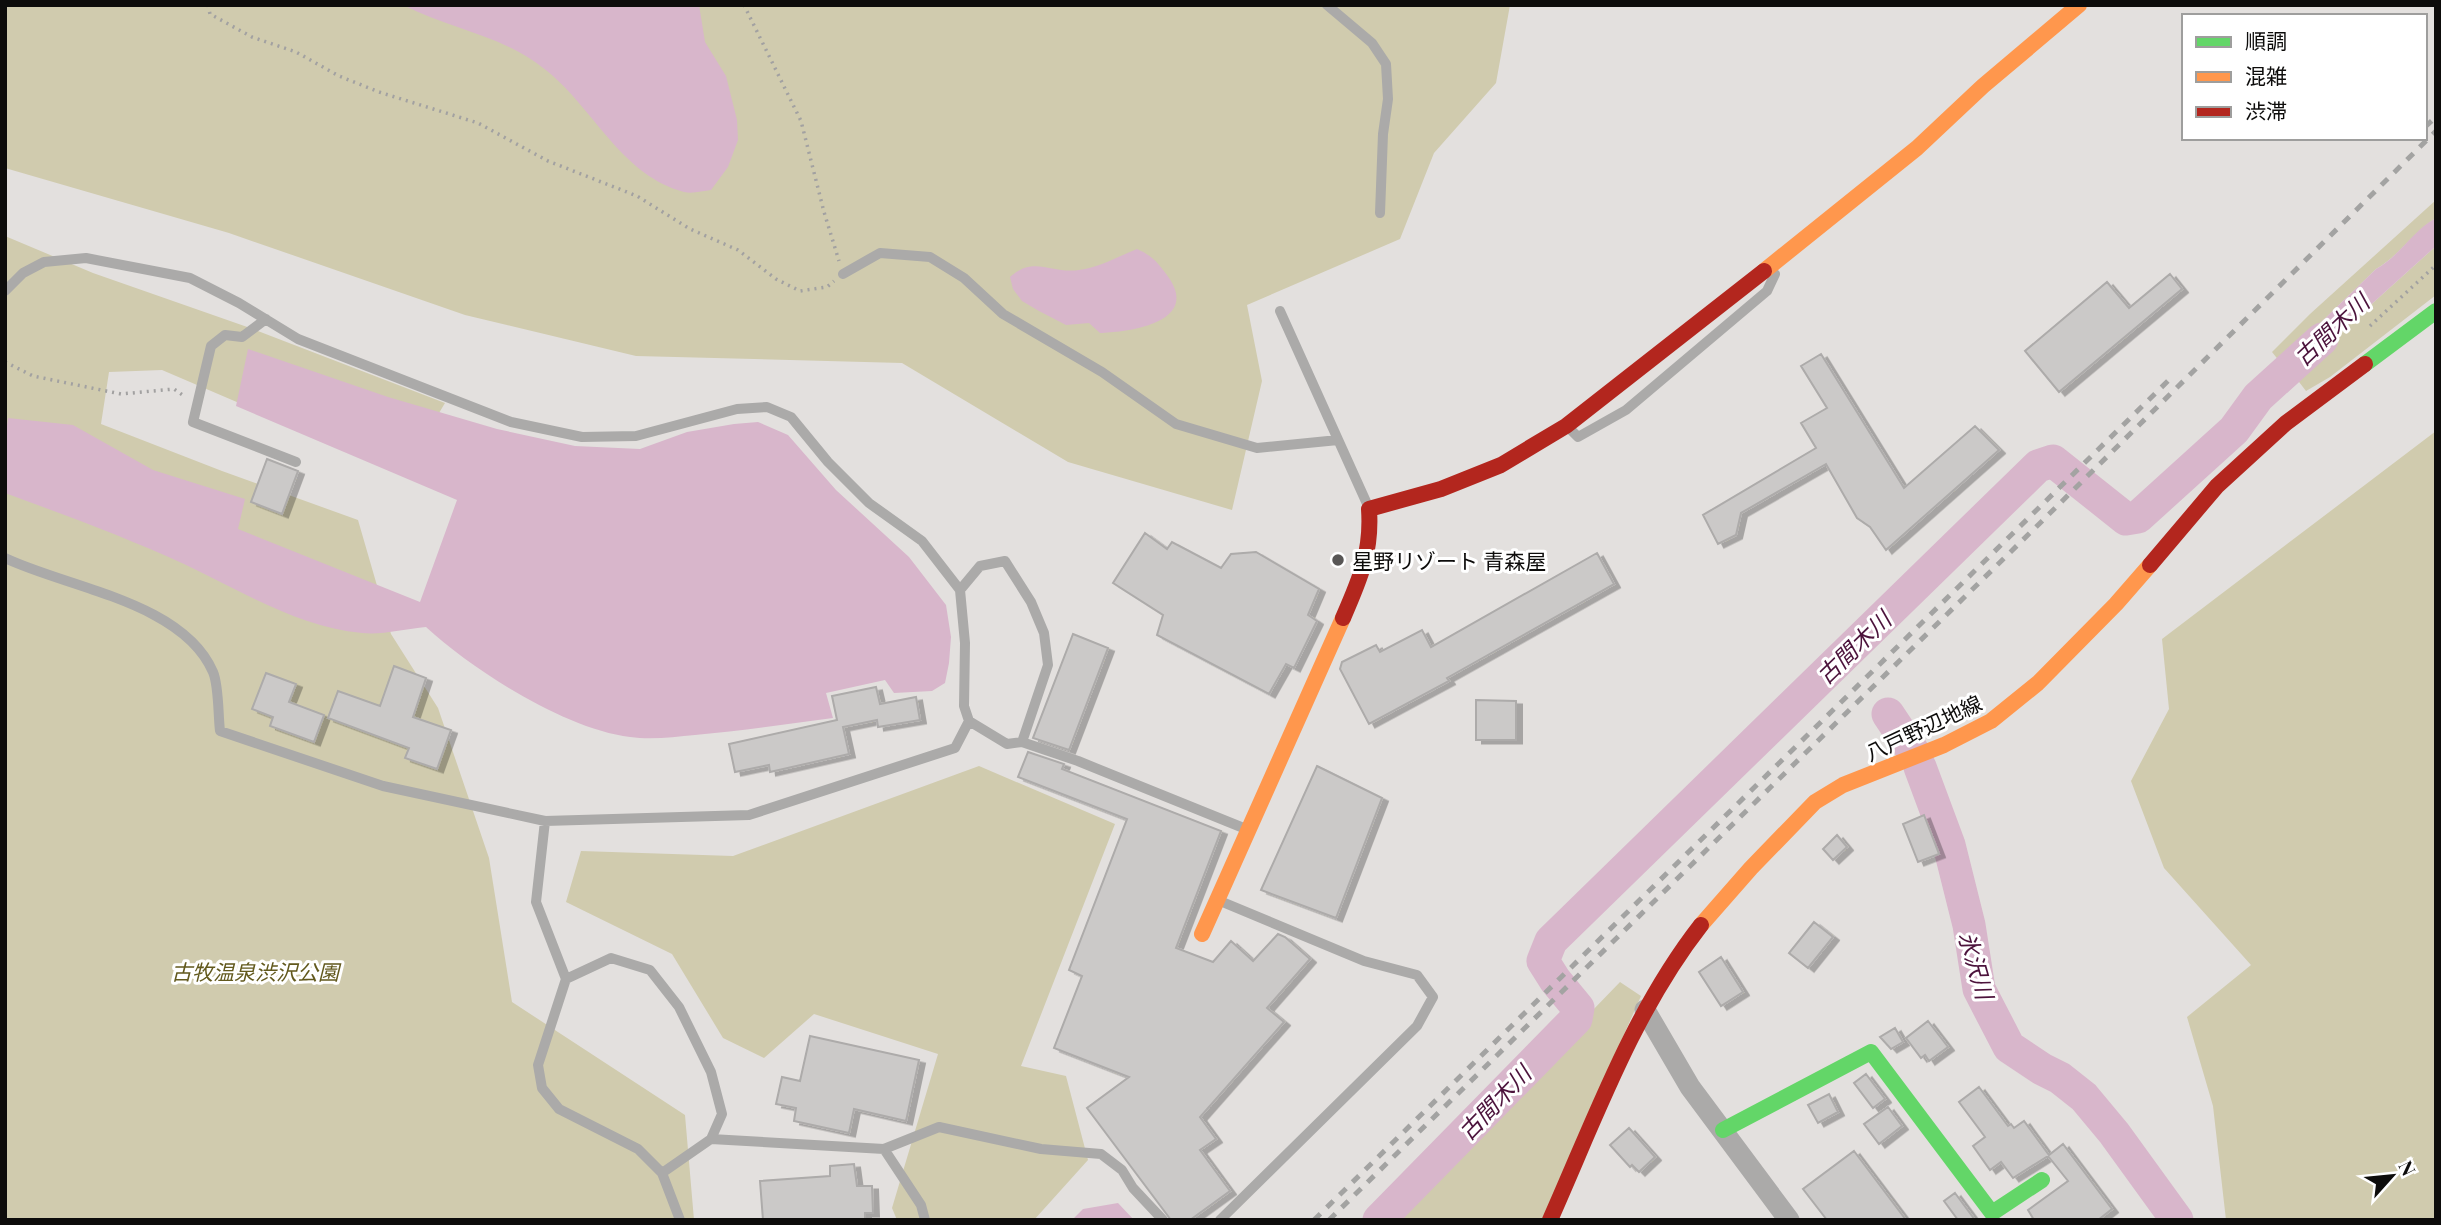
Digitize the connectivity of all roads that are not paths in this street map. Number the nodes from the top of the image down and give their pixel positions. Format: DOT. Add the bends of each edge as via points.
graph roads {
  1 [pos="1327,5"];
  2 [pos="2079,5"];
  3 [pos="1380,213"];
  4 [pos="1783,256"];
  5 [pos="843,274"];
  6 [pos="5,291"];
  7 [pos="1280,311"];
  8 [pos="2436,312"];
  9 [pos="266,319"];
  10 [pos="1566,426"];
  11 [pos="1338,440"];
  12 [pos="296,462"];
  13 [pos="1369,509"];
  14 [pos="5,558"];
  15 [pos="960,590"];
  16 [pos="969,721"];
  17 [pos="1022,742"];
  18 [pos="545,821"];
  19 [pos="1249,830"];
  20 [pos="1217,900"];
  21 [pos="1202,934"];
  22 [pos="566,979"];
  23 [pos="1645,1010"];
  24 [pos="1723,1130"];
  25 [pos="711,1139"];
  26 [pos="884,1149"];
  27 [pos="662,1173"];
  28 [pos="2042,1180"];
  29 [pos="677,1217"];
  30 [pos="925,1220"];
  31 [pos="1163,1220"];
  32 [pos="1220,1220"];
  33 [pos="1550,1220"];
  34 [pos="1789,1220"];
  1 -- 3 [label="lane" via="1372,43 1386,64"];
  2 -- 4 [label="street" via="1917,148"];
  4 -- 10 [label="street"];
  4 -- 10 [label="lane" via="1767,291 1626,410 1578,437"];
  5 -- 11 [label="lane" via="880,253 930,257 964,278 1003,314 1102,372 1176,424 1257,448"];
  6 -- 9 [label="lane" via="23,273 44,262 86,258 190,278"];
  7 -- 11 [label="lane"];
  8 -- 23 [label="street, 八戸野辺地線" via="2286,424 2217,486 2116,604 2007,709 1944,745 1843,785 1815,802 1700,926"];
  9 -- 12 [label="lane" via="242,337 225,335 212,346 193,422"];
  9 -- 15 [label="lane" via="298,339 511,422 582,438 636,436 737,409 767,407 791,416 869,503 922,541"];
  10 -- 13 [label="street" via="1501,465 1441,489"];
  11 -- 13 [label="lane"];
  13 -- 19 [label="street" via="1371,535 1363,573"];
  14 -- 18 [label="lane" via="162,618 195,644 214,674 220,731 383,786"];
  15 -- 16 [label="lane" via="964,706"];
  15 -- 17 [label="lane" via="980,566 1005,561 1044,633 1048,665"];
  16 -- 17 [label="lane" via="1007,744"];
  16 -- 18 [label="lane" via="955,748 749,815"];
  17 -- 19 [label="lane"];
  18 -- 22 [label="lane" via="536,902"];
  19 -- 20 [label="street"];
  20 -- 21 [label="street"];
  20 -- 32 [label="lane" via="1364,961 1417,975 1433,997 1417,1026"];
  22 -- 25 [label="lane" via="611,958 650,970 679,1007 711,1072 722,1114"];
  22 -- 27 [label="lane" via="538,1065 542,1088 559,1109 638,1149"];
  23 -- 24 [label="street" via="1690,1087"];
  23 -- 33 [label="street, 八戸野辺地線"];
  24 -- 28 [label="street" via="1871,1052 1992,1213"];
  24 -- 34 [label="street"];
  25 -- 26 [label="lane"];
  25 -- 27 [label="lane"];
  26 -- 30 [label="lane" via="921,1205"];
  26 -- 31 [label="lane" via="939,1127 1041,1149 1101,1154 1122,1170"];
  27 -- 29 [label="lane"];
}
